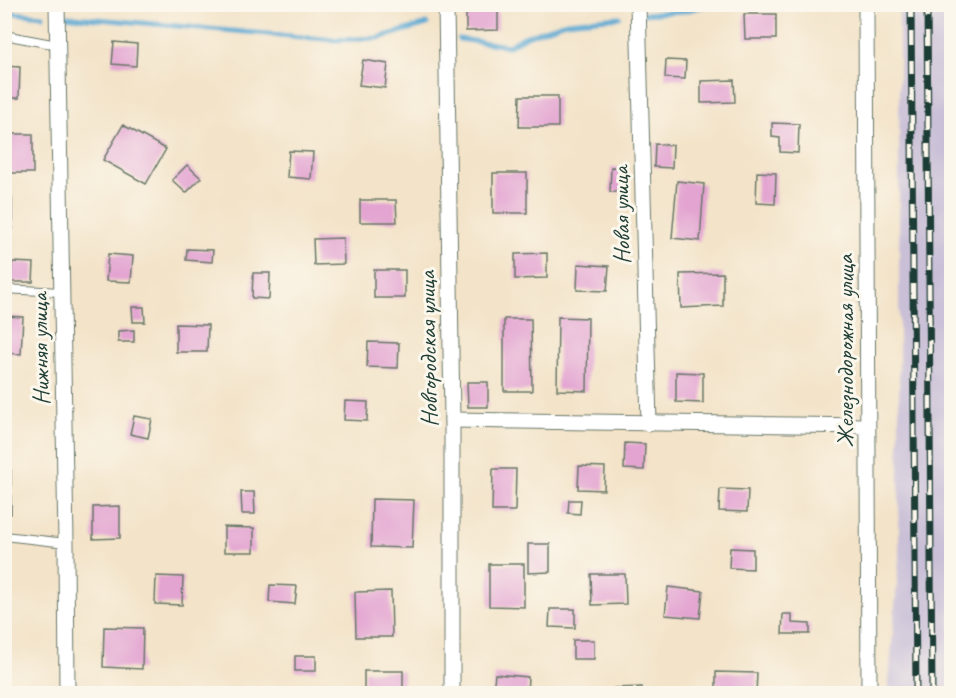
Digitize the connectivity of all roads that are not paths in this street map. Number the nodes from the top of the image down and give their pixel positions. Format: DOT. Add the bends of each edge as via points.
graph roads {
  1 [pos="57,4"];
  2 [pos="446,4"];
  3 [pos="638,4"];
  4 [pos="866,8"];
  5 [pos="4,34"];
  6 [pos="57,45"];
  7 [pos="4,289"];
  8 [pos="61,292"];
  9 [pos="452,420"];
  10 [pos="649,424"];
  11 [pos="867,426"];
  12 [pos="4,536"];
  13 [pos="66,543"];
  14 [pos="67,693"];
  15 [pos="452,693"];
  16 [pos="869,693"];
  1 -- 6 [label="street, Нижняя улица"];
  2 -- 9 [label="street, Новгородская улица"];
  3 -- 10 [label="street, Новая улица"];
  4 -- 11 [label="street, Железнодорожная улица"];
  5 -- 6 [label="lane"];
  6 -- 8 [label="street, Нижняя улица"];
  7 -- 8 [label="lane"];
  8 -- 13 [label="street, Нижняя улица"];
  9 -- 10 [label="street"];
  9 -- 15 [label="street, Новгородская улица"];
  10 -- 11 [label="street"];
  11 -- 16 [label="street, Железнодорожная улица"];
  12 -- 13 [label="lane"];
  13 -- 14 [label="street, Нижняя улица"];
}
